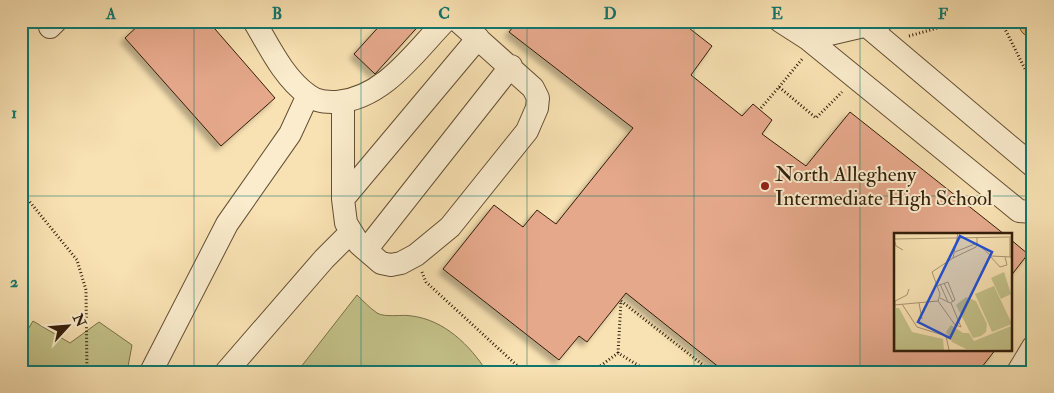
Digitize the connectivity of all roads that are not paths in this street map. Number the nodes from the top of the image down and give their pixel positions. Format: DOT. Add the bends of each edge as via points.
graph roads {
  1 [pos="254,21"];
  2 [pos="445,21"];
  3 [pos="458,21"];
  4 [pos="780,21"];
  5 [pos="874,23"];
  6 [pos="478,38"];
  7 [pos="811,42"];
  8 [pos="511,66"];
  9 [pos="308,96"];
  10 [pos="343,101"];
  11 [pos="1033,166"];
  12 [pos="343,199"];
  13 [pos="1033,212"];
  14 [pos="350,233"];
  15 [pos="366,250"];
  16 [pos="1033,347"];
  17 [pos="151,372"];
  18 [pos="226,372"];
  19 [pos="1018,372"];
  1 -- 9 [label="street" via="283,69"];
  2 -- 10 [label="street" via="381,86 357,99"];
  3 -- 6 [label="street"];
  4 -- 7 [label="street"];
  5 -- 7 [label="street"];
  5 -- 11 [label="street" via="892,47"];
  6 -- 8 [label="street"];
  6 -- 12 [label="street"];
  7 -- 13 [label="street" via="1019,211"];
  8 -- 15 [label="street"];
  8 -- 15 [label="street" via="533,88 538,98 534,119 527,131 450,227 416,255 390,265 381,263"];
  9 -- 10 [label="street" via="320,102"];
  9 -- 17 [label="street" via="290,134 227,224"];
  10 -- 12 [label="street"];
  12 -- 14 [label="street" via="343,213"];
  14 -- 15 [label="street"];
  14 -- 18 [label="street"];
  16 -- 19 [label="street"];
}
